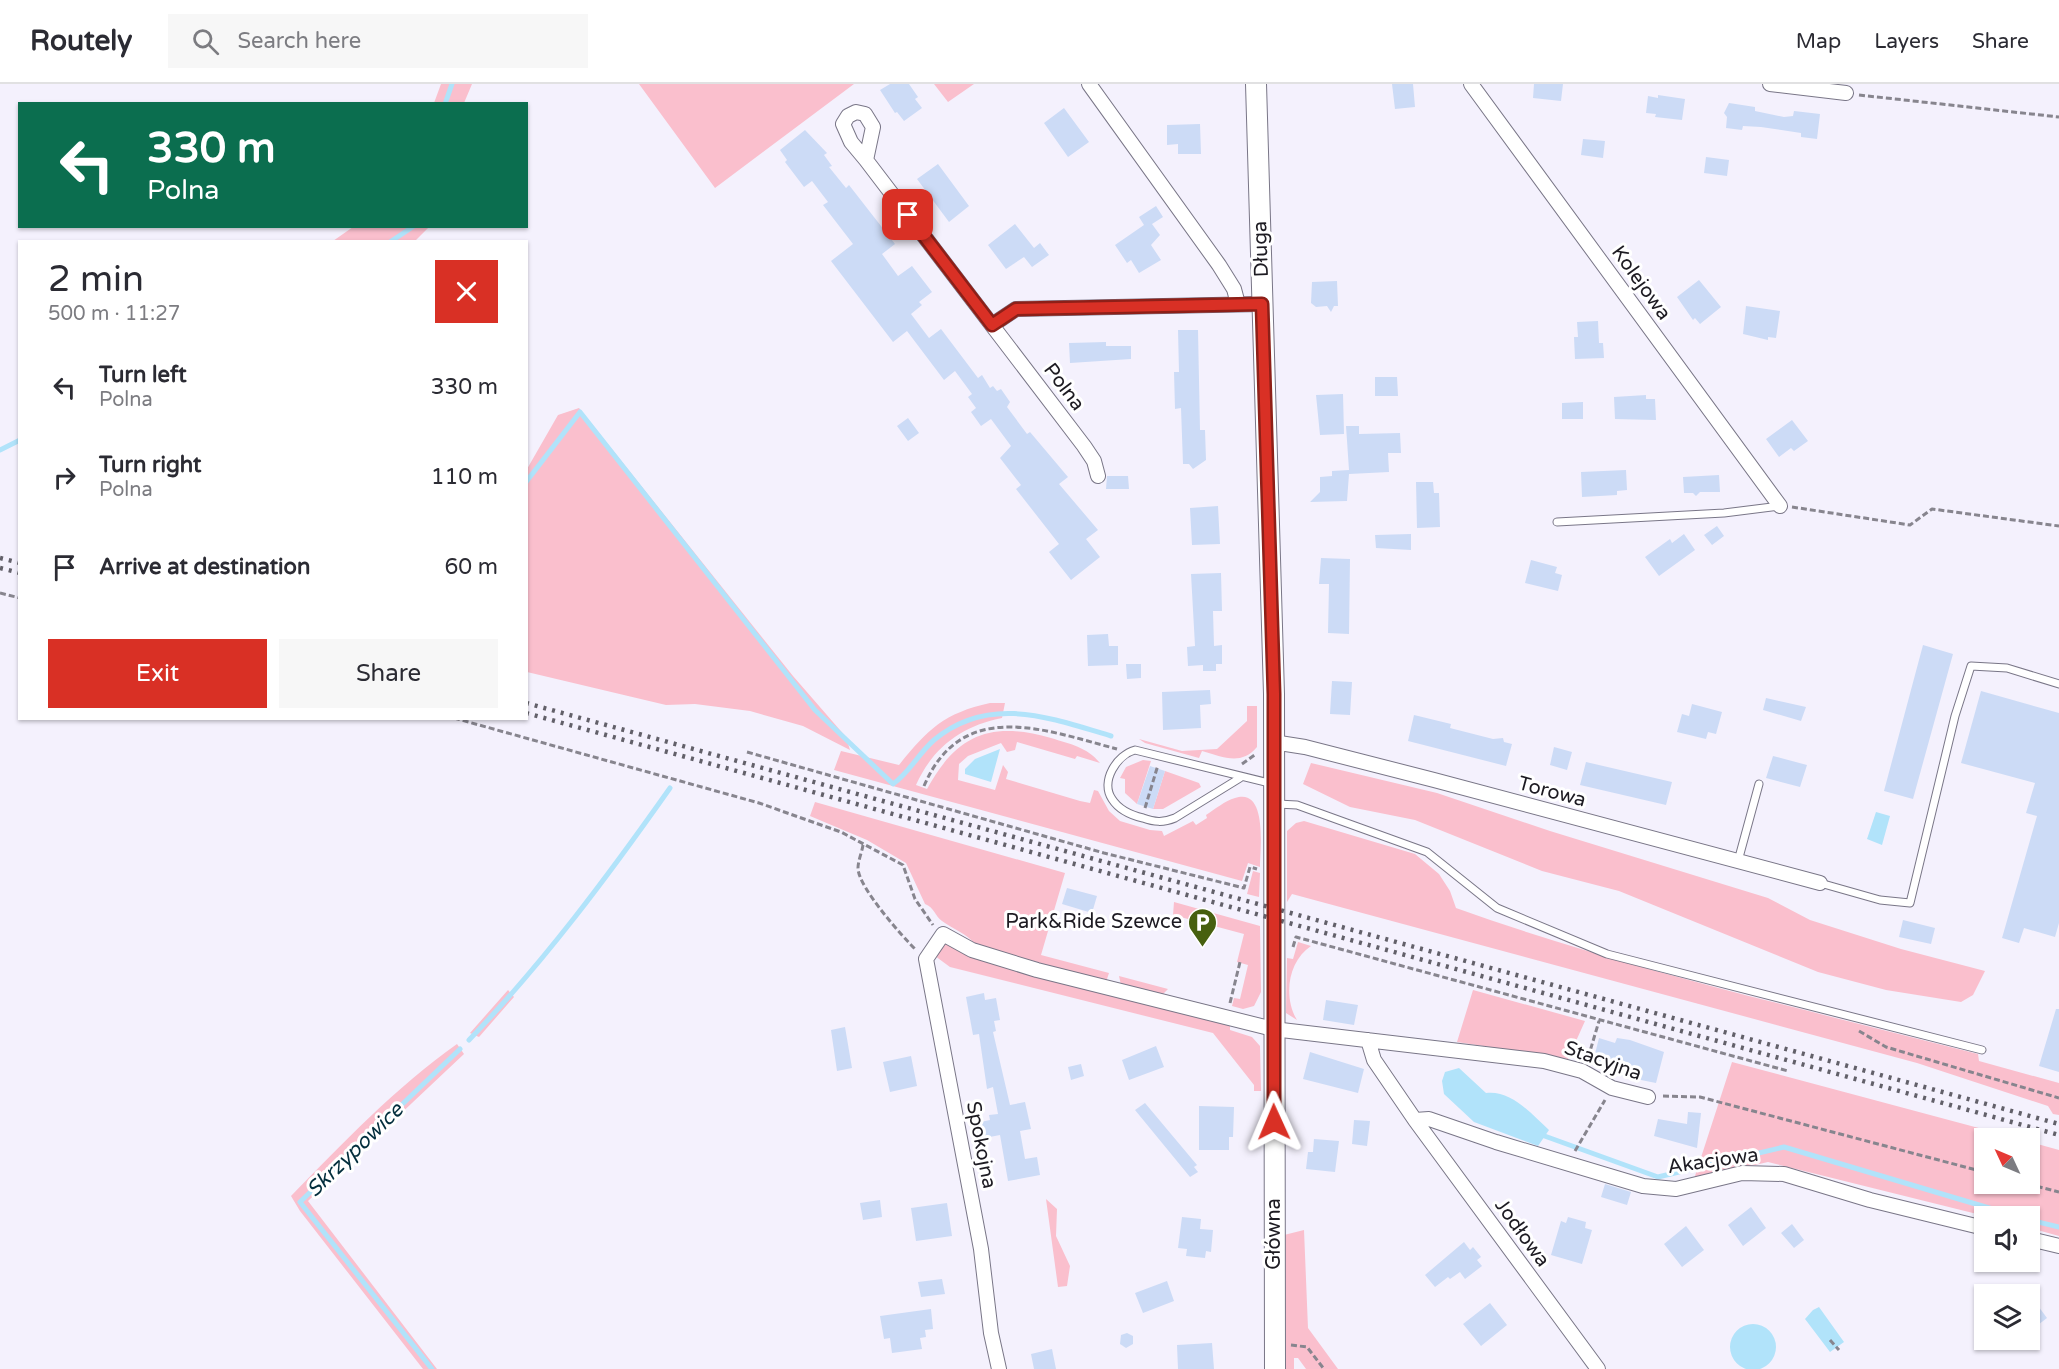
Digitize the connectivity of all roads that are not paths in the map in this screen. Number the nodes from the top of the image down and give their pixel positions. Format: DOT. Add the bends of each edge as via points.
graph roads {
  1 [pos="1089,84"];
  2 [pos="1256,84"];
  3 [pos="1471,84"];
  4 [pos="1770,84"];
  5 [pos="1846,93"];
  6 [pos="866,160"];
  7 [pos="1238,304"];
  8 [pos="1262,304"];
  9 [pos="992,325"];
  10 [pos="1098,476"];
  11 [pos="1780,506"];
  12 [pos="1557,522"];
  13 [pos="2059,684"];
  14 [pos="1266,745"];
  15 [pos="1240,778"];
  16 [pos="1273,784"];
  17 [pos="1759,784"];
  18 [pos="1274,804"];
  19 [pos="1738,861"];
  20 [pos="1820,883"];
  21 [pos="943,934"];
  22 [pos="1273,1029"];
  23 [pos="1368,1040"];
  24 [pos="1982,1050"];
  25 [pos="1648,1097"];
  26 [pos="1273,1098"];
  27 [pos="1415,1120"];
  28 [pos="1974,1226"];
  29 [pos="2040,1241"];
  30 [pos="2059,1245"];
  31 [pos="999,1369"];
  32 [pos="1275,1369"];
  33 [pos="1598,1369"];
  1 -- 7 [label="street" via="1219,265"];
  2 -- 8 [label="street, Długa"];
  3 -- 11 [label="street, Kolejowa"];
  4 -- 5 [label="street"];
  6 -- 9 [label="street, Polna"];
  7 -- 8 [label="street"];
  7 -- 9 [label="street" via="1016,309"];
  8 -- 14 [label="street, Długa"];
  9 -- 10 [label="street, Polna" via="1084,446"];
  11 -- 12 [label="lane"];
  13 -- 20 [label="lane" via="2007,668 1971,666 1954,716 1910,903 1881,900"];
  14 -- 16 [label="street, Długa"];
  14 -- 19 [label="street, Torowa" via="1305,747"];
  15 -- 15 [label="lane" via="1134,750 1127,752 1112,769 1110,795 1121,809 1156,822 1170,820"];
  15 -- 16 [label="lane"];
  16 -- 18 [label="street, Długa"];
  17 -- 19 [label="lane"];
  18 -- 22 [label="street, Długa"];
  18 -- 24 [label="lane" via="1297,805 1427,852 1497,908 1607,954"];
  19 -- 20 [label="street, Torowa"];
  21 -- 22 [label="street, Stacyjna" via="972,950 1037,969"];
  21 -- 31 [label="street, Spokojna" via="926,959 981,1249"];
  22 -- 23 [label="street, Stacyjna"];
  22 -- 26 [label="street, Długa"];
  23 -- 25 [label="street, Stacyjna" via="1544,1061 1582,1071 1612,1088"];
  23 -- 27 [label="street, Jodłowa" via="1374,1060"];
  26 -- 32 [label="street, Główna"];
  27 -- 28 [label="street, Akacjowa" via="1429,1119 1643,1186 1676,1189 1742,1173 1784,1174"];
  27 -- 33 [label="street, Jodłowa"];
  29 -- 30 [label="street"];
}
